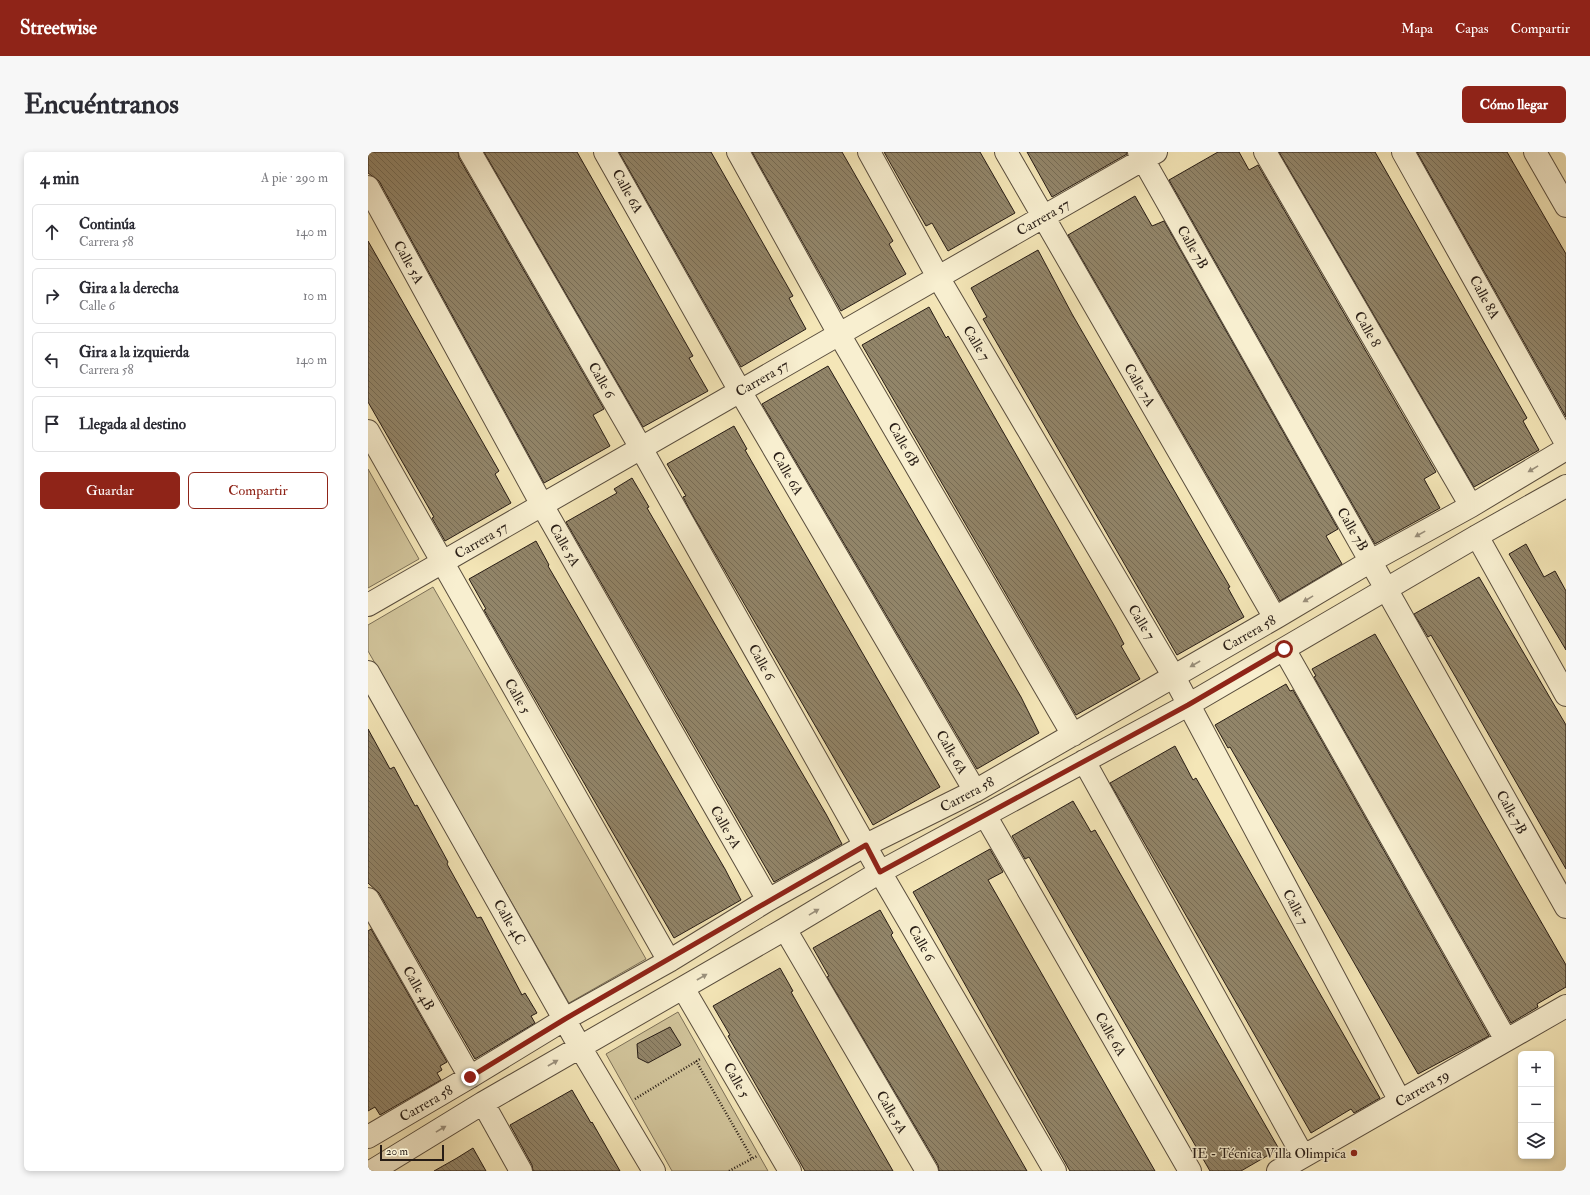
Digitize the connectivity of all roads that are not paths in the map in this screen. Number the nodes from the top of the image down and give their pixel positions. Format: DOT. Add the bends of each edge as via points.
graph roads {
  1 [pos="470,152"];
  2 [pos="606,152"];
  3 [pos="738,152"];
  4 [pos="869,152"];
  5 [pos="1006,152"];
  6 [pos="1265,152"];
  7 [pos="1403,152"];
  8 [pos="1535,152"];
  9 [pos="1146,154"];
  10 [pos="368,187"];
  11 [pos="1566,206"];
  12 [pos="1043,217"];
  13 [pos="938,277"];
  14 [pos="839,334"];
  15 [pos="740,391"];
  16 [pos="368,431"];
  17 [pos="1566,443"];
  18 [pos="641,448"];
  19 [pos="1566,449"];
  20 [pos="1566,486"];
  21 [pos="542,505"];
  22 [pos="1471,506"];
  23 [pos="1476,536"];
  24 [pos="1371,561"];
  25 [pos="442,562"];
  26 [pos="1387,590"];
  27 [pos="368,605"];
  28 [pos="1275,618"];
  29 [pos="1284,649"];
  30 [pos="368,672"];
  31 [pos="1174,677"];
  32 [pos="1566,695"];
  33 [pos="1188,705"];
  34 [pos="1073,735"];
  35 [pos="1084,761"];
  36 [pos="975,791"];
  37 [pos="984,815"];
  38 [pos="866,845"];
  39 [pos="880,872"];
  40 [pos="368,899"];
  41 [pos="768,900"];
  42 [pos="1566,907"];
  43 [pos="785,929"];
  44 [pos="668,960"];
  45 [pos="683,988"];
  46 [pos="1566,1006"];
  47 [pos="565,1019"];
  48 [pos="1506,1040"];
  49 [pos="580,1047"];
  50 [pos="470,1077"];
  51 [pos="1400,1101"];
  52 [pos="483,1103"];
  53 [pos="370,1132"];
  54 [pos="1303,1156"];
  55 [pos="385,1168"];
  56 [pos="521,1171"];
  57 [pos="654,1171"];
  58 [pos="790,1171"];
  59 [pos="927,1171"];
  60 [pos="1056,1171"];
  61 [pos="1190,1171"];
  62 [pos="1278,1171"];
  1 -- 18 [label="street, Calle 6"];
  2 -- 15 [label="street, Calle 6A"];
  3 -- 14 [label="street, Calle 6B"];
  4 -- 13 [label="street, Calle 7"];
  5 -- 12 [label="street, Calle 7A"];
  6 -- 22 [label="street, Calle 8"];
  7 -- 17 [label="street, Calle 8A"];
  8 -- 11 [label="street"];
  9 -- 12 [label="street, Carrera 57"];
  9 -- 24 [label="street, Calle 7B"];
  10 -- 21 [label="street, Calle 5A"];
  12 -- 13 [label="street, Carrera 57"];
  12 -- 28 [label="street, Calle 7A"];
  13 -- 14 [label="street, Carrera 57"];
  13 -- 31 [label="street, Calle 7"];
  14 -- 15 [label="street, Carrera 57"];
  14 -- 34 [label="street, Calle 6B"];
  15 -- 18 [label="street, Carrera 57"];
  15 -- 36 [label="street, Calle 6A"];
  16 -- 25 [label="street, Calle 5"];
  18 -- 21 [label="street, Carrera 57"];
  18 -- 38 [label="street, Calle 6"];
  19 -- 22 [label="street, Carrera 58, one-way"];
  20 -- 23 [label="street, Carrera 58"];
  21 -- 25 [label="street, Carrera 57"];
  21 -- 41 [label="street, Calle 5A"];
  22 -- 24 [label="street, Carrera 58, one-way"];
  23 -- 26 [label="street, Carrera 58"];
  23 -- 32 [label="street"];
  24 -- 26 [label="street, Calle 7B"];
  24 -- 28 [label="street, Carrera 58, one-way"];
  25 -- 27 [label="street, Carrera 57"];
  25 -- 44 [label="street, Calle 5"];
  26 -- 29 [label="street, Carrera 58"];
  26 -- 42 [label="street, Calle 7B"];
  28 -- 31 [label="street, Carrera 58, one-way"];
  29 -- 33 [label="street, Carrera 58"];
  29 -- 48 [label="street"];
  30 -- 47 [label="street, Calle 4C"];
  31 -- 33 [label="street, Calle 7"];
  31 -- 34 [label="street, Carrera 58"];
  33 -- 35 [label="street, Carrera 58"];
  33 -- 51 [label="street, Calle 7"];
  34 -- 36 [label="street, Carrera 58"];
  35 -- 37 [label="street, Carrera 58"];
  35 -- 54 [label="street"];
  36 -- 38 [label="street, Carrera 58"];
  37 -- 39 [label="street, Carrera 58"];
  37 -- 61 [label="street, Calle 6A"];
  38 -- 39 [label="street, Calle 6"];
  38 -- 41 [label="street, Carrera 58"];
  43 -- 39 [label="street, Carrera 58, one-way"];
  39 -- 60 [label="street, Calle 6"];
  40 -- 50 [label="street, Calle 4B"];
  41 -- 44 [label="street, Carrera 58"];
  45 -- 43 [label="street, Carrera 58, one-way"];
  43 -- 59 [label="street, Calle 5A"];
  44 -- 47 [label="street, Carrera 58"];
  45 -- 49 [label="street, Carrera 58"];
  45 -- 58 [label="street, Calle 5"];
  46 -- 48 [label="street, Carrera 59"];
  47 -- 49 [label="street, Calle 4C"];
  47 -- 50 [label="street, Carrera 58"];
  48 -- 51 [label="street, Carrera 59"];
  52 -- 49 [label="street, Carrera 58, one-way"];
  49 -- 57 [label="street, Calle 4C"];
  50 -- 53 [label="street, Carrera 58"];
  51 -- 54 [label="street, Carrera 59"];
  55 -- 52 [label="street, Carrera 58, one-way"];
  52 -- 56 [label="street"];
  53 -- 55 [label="street"];
  54 -- 62 [label="street, Carrera 59"];
}
